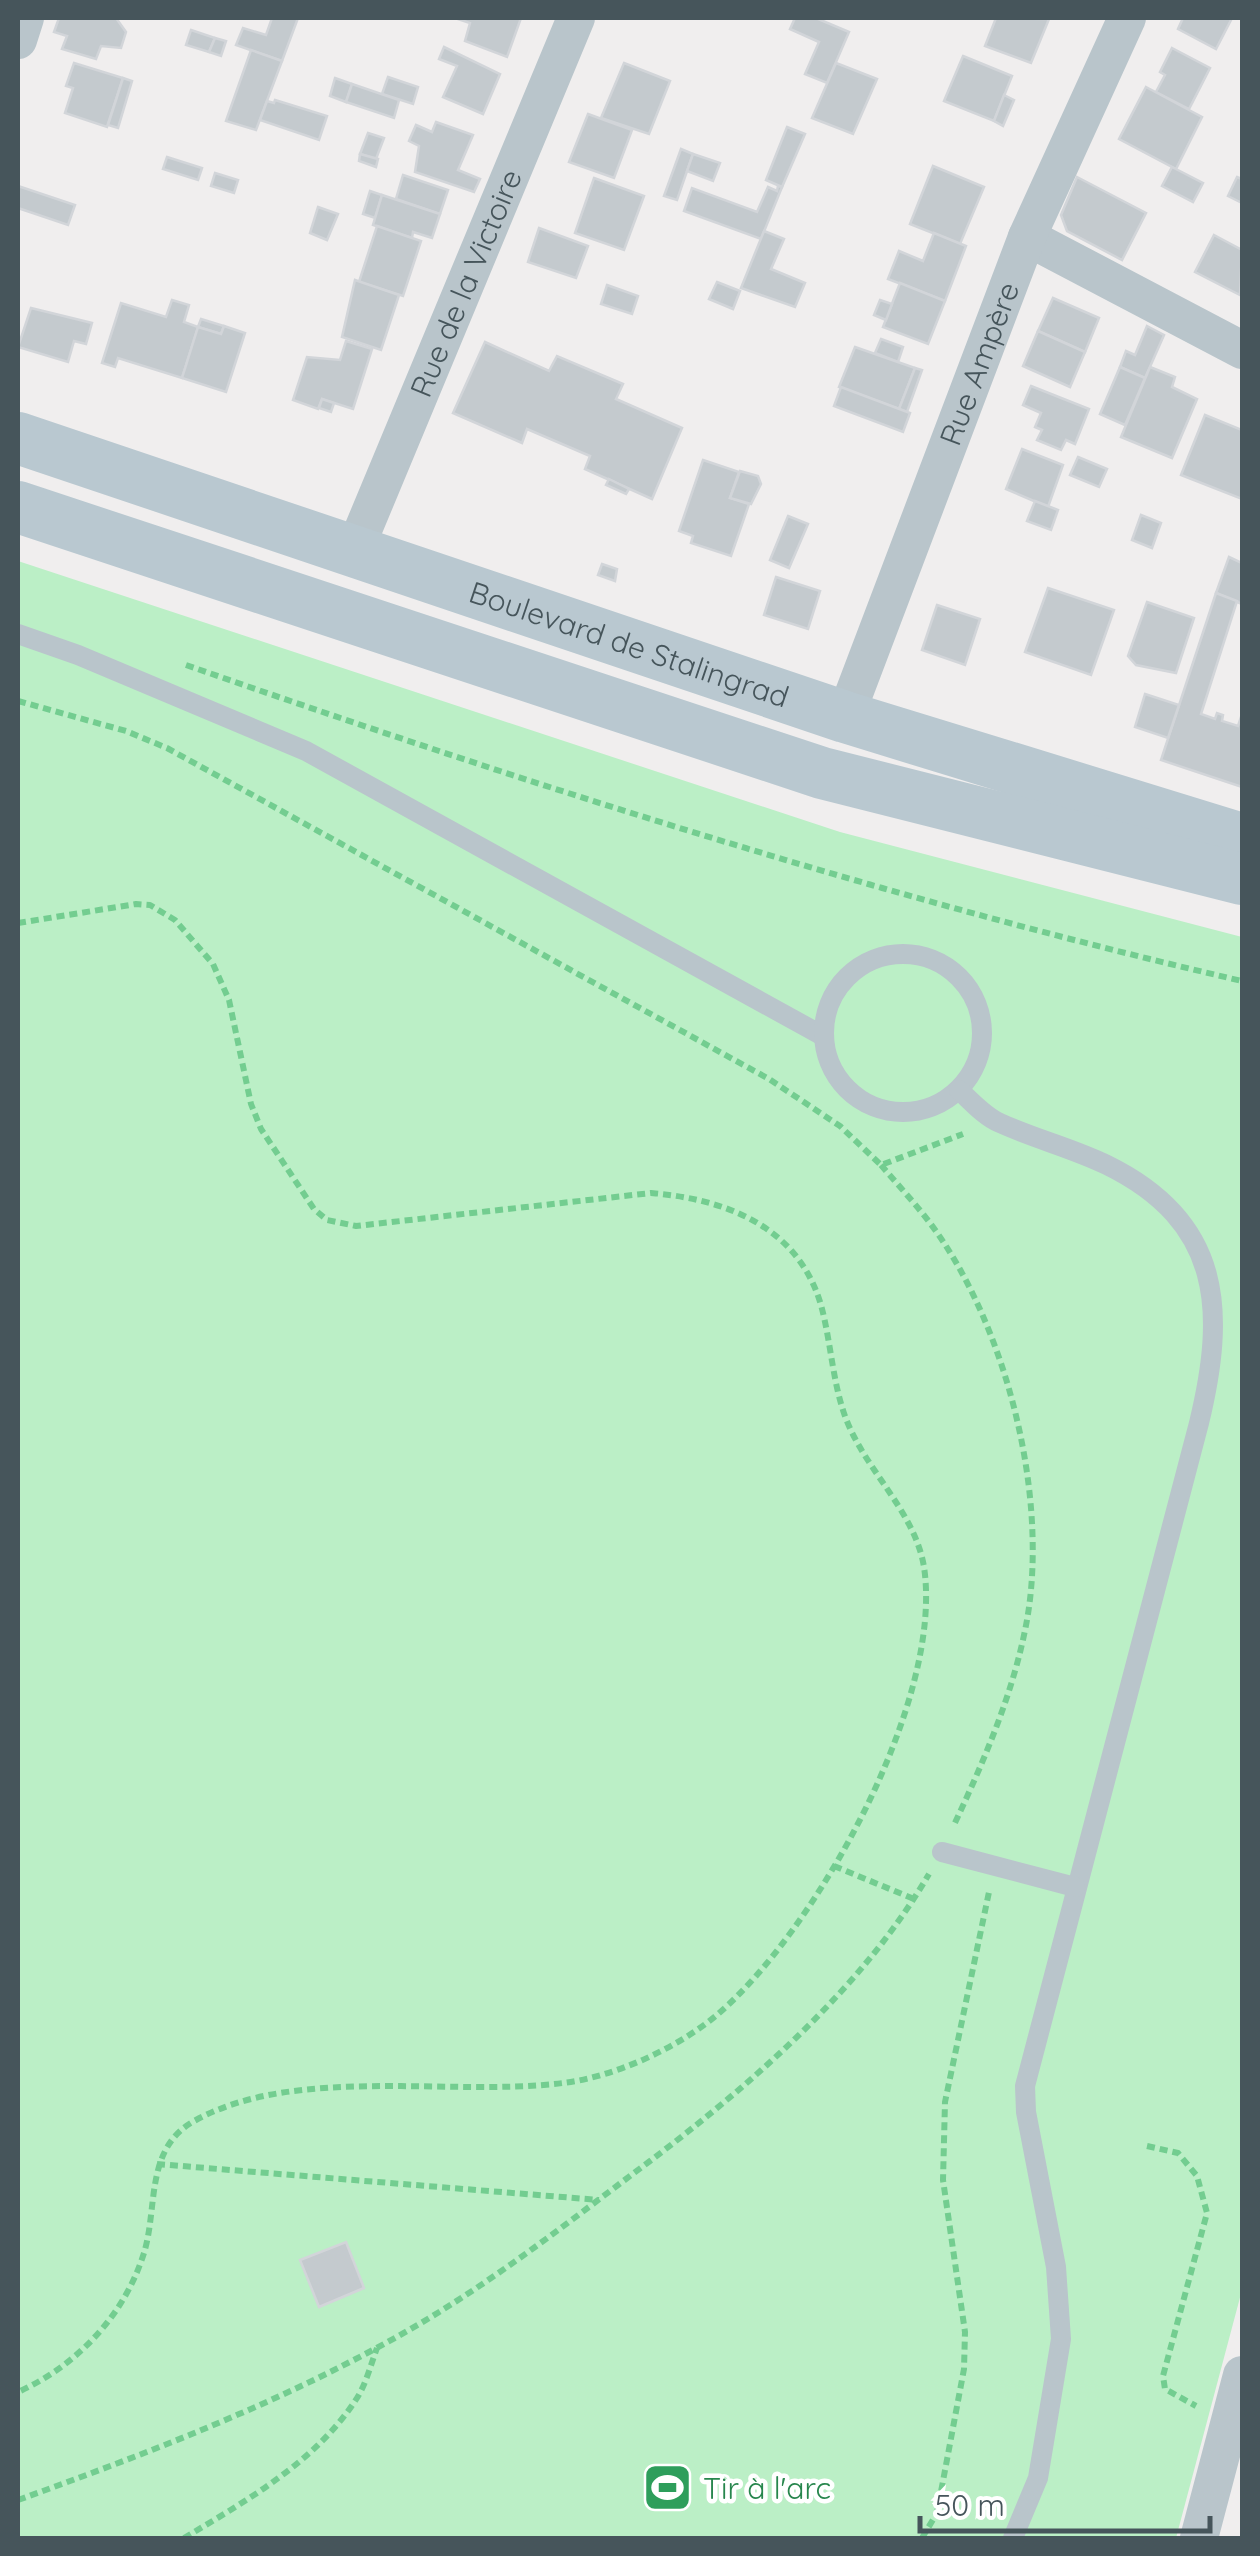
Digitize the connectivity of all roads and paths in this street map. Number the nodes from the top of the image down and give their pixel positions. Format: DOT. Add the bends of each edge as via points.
graph roads {
  1 [pos="25,18"];
  2 [pos="576,18"];
  3 [pos="1127,18"];
  4 [pos="18,40"];
  5 [pos="1027,237"];
  6 [pos="1242,350"];
  7 [pos="18,438"];
  8 [pos="18,507"];
  9 [pos="355,549"];
  10 [pos="18,634"];
  11 [pos="170,659"];
  12 [pos="18,702"];
  13 [pos="845,717"];
  14 [pos="1241,869"];
  15 [pos="18,923"];
  16 [pos="1242,982"];
  17 [pos="823,1036"];
  18 [pos="958,1090"];
  19 [pos="997,1122"];
  20 [pos="880,1165"];
  21 [pos="942,1852"];
  22 [pos="834,1866"];
  23 [pos="995,1866"];
  24 [pos="1075,1886"];
  25 [pos="914,1899"];
  26 [pos="1147,2146"];
  27 [pos="157,2164"];
  28 [pos="599,2200"];
  29 [pos="378,2347"];
  30 [pos="1242,2375"];
  31 [pos="18,2392"];
  32 [pos="1206,2409"];
  33 [pos="18,2500"];
  34 [pos="184,2538"];
  35 [pos="922,2538"];
  36 [pos="1013,2538"];
  37 [pos="1199,2538"];
  1 -- 4 [label="street"];
  2 -- 9 [label="street, Rue de la Victoire"];
  3 -- 5 [label="street, Rue Ampère"];
  5 -- 6 [label="street"];
  5 -- 13 [label="street, Rue Ampère"];
  7 -- 9 [label="main road, Boulevard de Stalingrad"];
  8 -- 14 [label="main road, Boulevard de Stalingrad" via="822,773"];
  9 -- 13 [label="main road, Boulevard de Stalingrad"];
  10 -- 17 [label="lane" via="306,752"];
  11 -- 16 [label="path" via="814,871"];
  12 -- 20 [label="path" via="167,748 768,1079 840,1126"];
  13 -- 14 [label="main road, Boulevard de Stalingrad"];
  15 -- 22 [label="path" via="136,904 175,920 222,983 261,1129 327,1220 356,1226 650,1193 729,1208 794,1253 821,1304 848,1426 912,1531 924,1570 922,1641 902,1716 884,1774"];
  17 -- 18 [label="lane" via="842,1085 886,1111 937,1106"];
  17 -- 18 [label="lane" via="838,986 857,968 880,956 933,958 956,972 982,1018 974,1069"];
  18 -- 19 [label="lane"];
  19 -- 20 [label="path"];
  19 -- 24 [label="lane" via="1062,1145 1142,1186 1178,1218 1213,1290 1210,1379"];
  20 -- 21 [label="path" via="931,1225 964,1280 1011,1398 1026,1467 1032,1547 1027,1620 990,1748"];
  21 -- 23 [label="lane"];
  21 -- 25 [label="path"];
  22 -- 25 [label="path"];
  22 -- 27 [label="path" via="775,1950 717,2015 630,2063 594,2078 534,2086 335,2087 255,2100 194,2121"];
  23 -- 24 [label="lane"];
  23 -- 35 [label="path" via="945,2102 944,2180 964,2369 937,2513"];
  24 -- 36 [label="lane" via="1026,2086 1061,2339 1038,2478"];
  25 -- 28 [label="path" via="781,2052"];
  26 -- 32 [label="path" via="1178,2153 1197,2176 1207,2213 1163,2376 1175,2398"];
  27 -- 28 [label="path"];
  27 -- 31 [label="path" via="149,2235 123,2300 80,2353"];
  28 -- 29 [label="path" via="496,2276"];
  29 -- 33 [label="path" via="275,2397"];
  29 -- 34 [label="path" via="358,2398 312,2449"];
  30 -- 37 [label="street"];
}
